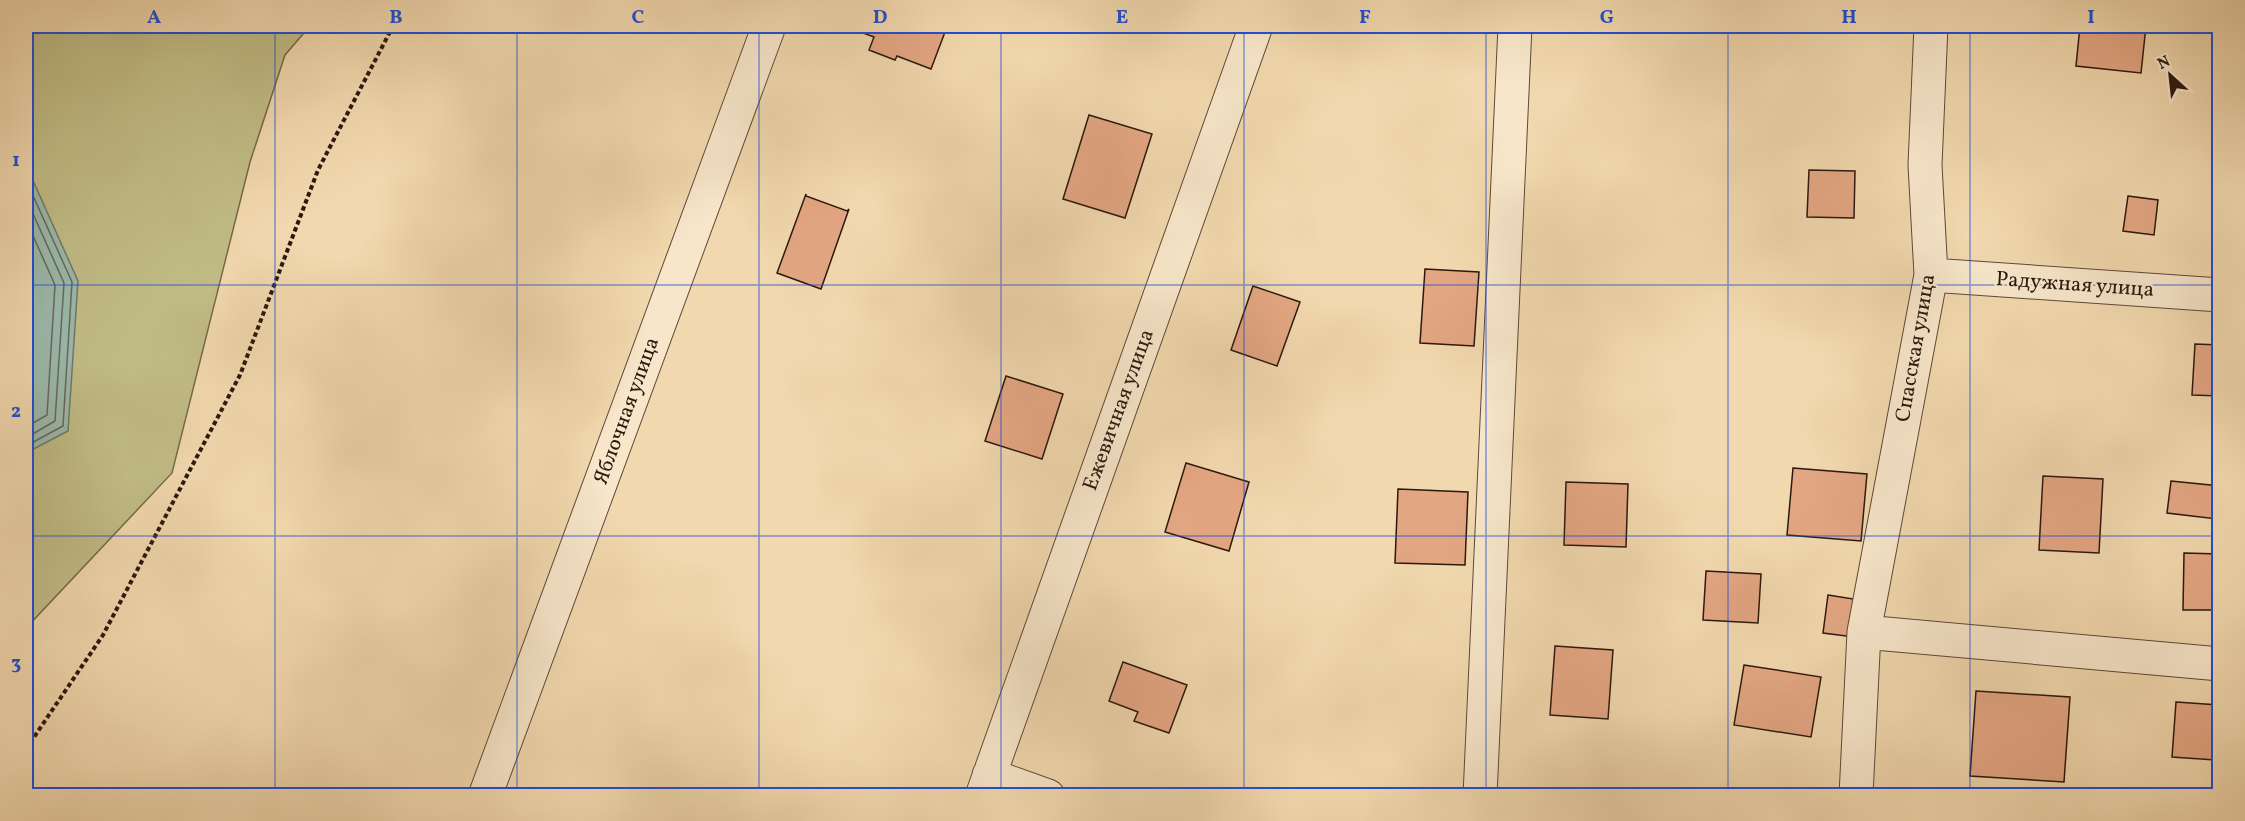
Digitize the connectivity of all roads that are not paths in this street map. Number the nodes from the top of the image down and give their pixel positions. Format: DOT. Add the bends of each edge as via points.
graph roads {
  1 [pos="769,26"];
  2 [pos="1256,26"];
  3 [pos="1515,26"];
  4 [pos="1931,26"];
  5 [pos="1931,275"];
  6 [pos="2220,295"];
  7 [pos="1864,632"];
  8 [pos="2220,664"];
  9 [pos="986,785"];
  10 [pos="485,795"];
  11 [pos="1048,795"];
  12 [pos="1480,795"];
  13 [pos="1856,795"];
  1 -- 10 [label="street, Яблочная улица"];
  2 -- 9 [label="street, Ежевичная улица"];
  3 -- 12 [label="street"];
  4 -- 5 [label="street, Спасская улица" via="1925,165"];
  5 -- 6 [label="street, Радужная улица"];
  5 -- 7 [label="street, Спасская улица"];
  7 -- 8 [label="street"];
  7 -- 13 [label="street, Спасская улица"];
  9 -- 11 [label="street"];
}
